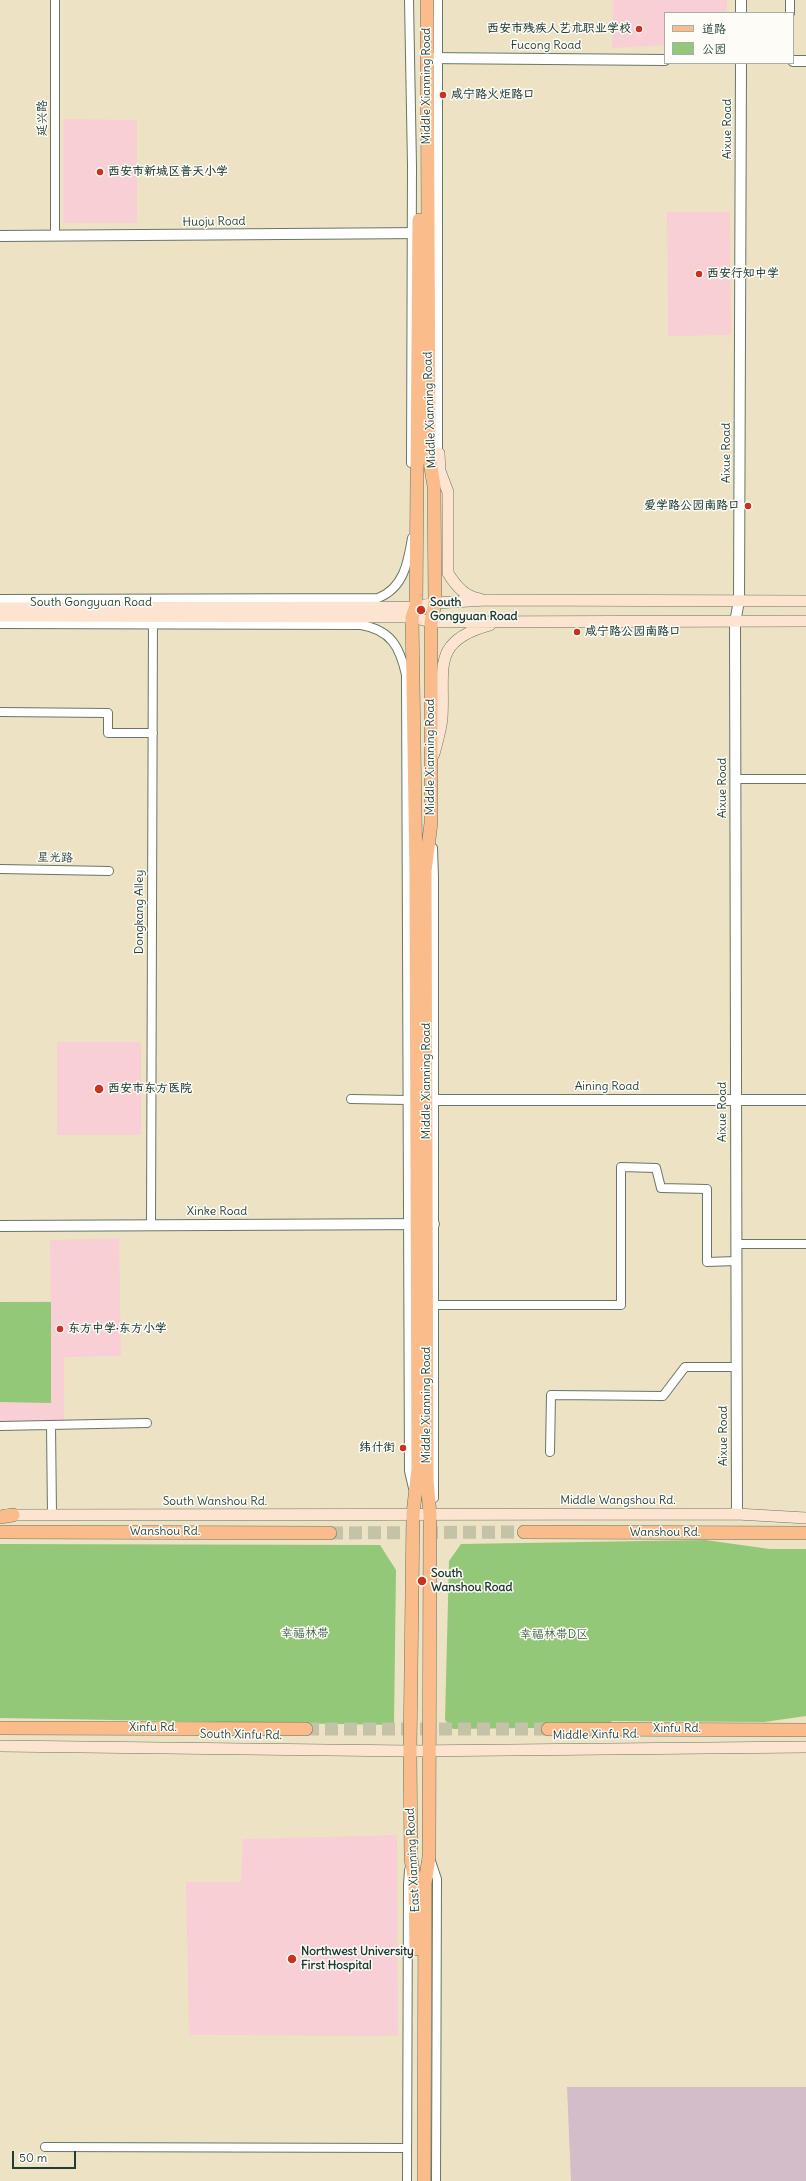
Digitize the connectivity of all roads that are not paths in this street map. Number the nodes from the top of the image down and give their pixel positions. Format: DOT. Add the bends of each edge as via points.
graph roads {
  1 [pos="56,0"];
  2 [pos="409,0"];
  3 [pos="419,0"];
  4 [pos="427,0"];
  5 [pos="438,0"];
  6 [pos="742,0"];
  7 [pos="790,0"];
  8 [pos="741,12"];
  9 [pos="790,12"];
  10 [pos="433,58"];
  11 [pos="664,60"];
  12 [pos="794,61"];
  13 [pos="806,61"];
  14 [pos="741,64"];
  15 [pos="419,233"];
  16 [pos="0,236"];
  17 [pos="55,236"];
  18 [pos="439,453"];
  19 [pos="434,486"];
  20 [pos="415,522"];
  21 [pos="0,599"];
  22 [pos="487,600"];
  23 [pos="739,601"];
  24 [pos="806,601"];
  25 [pos="435,603"];
  26 [pos="0,608"];
  27 [pos="153,612"];
  28 [pos="414,612"];
  29 [pos="0,616"];
  30 [pos="806,621"];
  31 [pos="431,622"];
  32 [pos="503,622"];
  33 [pos="735,622"];
  34 [pos="0,624"];
  35 [pos="413,659"];
  36 [pos="406,675"];
  37 [pos="0,712"];
  38 [pos="152,733"];
  39 [pos="431,764"];
  40 [pos="736,779"];
  41 [pos="806,779"];
  42 [pos="0,870"];
  43 [pos="109,871"];
  44 [pos="351,1099"];
  45 [pos="736,1099"];
  46 [pos="422,1100"];
  47 [pos="806,1100"];
  48 [pos="421,1224"];
  49 [pos="151,1225"];
  50 [pos="0,1226"];
  51 [pos="736,1244"];
  52 [pos="806,1244"];
  53 [pos="736,1261"];
  54 [pos="434,1305"];
  55 [pos="736,1367"];
  56 [pos="147,1423"];
  57 [pos="52,1425"];
  58 [pos="0,1426"];
  59 [pos="550,1452"];
  60 [pos="413,1514"];
  61 [pos="737,1514"];
  62 [pos="13,1515"];
  63 [pos="52,1515"];
  64 [pos="430,1515"];
  65 [pos="0,1516"];
  66 [pos="806,1518"];
  67 [pos="0,1532"];
  68 [pos="524,1532"];
  69 [pos="330,1533"];
  70 [pos="806,1533"];
  71 [pos="1,1728"];
  72 [pos="306,1729"];
  73 [pos="548,1729"];
  74 [pos="806,1730"];
  75 [pos="0,1746"];
  76 [pos="806,1747"];
  77 [pos="430,1750"];
  78 [pos="410,1751"];
  79 [pos="429,1857"];
  80 [pos="410,1859"];
  81 [pos="45,2147"];
  82 [pos="407,2148"];
  83 [pos="407,2181"];
  84 [pos="416,2181"];
  85 [pos="424,2181"];
  86 [pos="436,2181"];
  1 -- 17 [label="street, 延兴路"];
  2 -- 15 [label="street"];
  3 -- 15 [label="main road, Middle Xianning Road"];
  4 -- 10 [label="main road, Middle Xianning Road"];
  5 -- 10 [label="street"];
  6 -- 8 [label="street"];
  7 -- 9 [label="street"];
  10 -- 11 [label="street, Fucong Road"];
  10 -- 15 [label="main road, Middle Xianning Road"];
  10 -- 18 [label="street"];
  12 -- 13 [label="street"];
  14 -- 23 [label="street, Aixue Road"];
  15 -- 17 [label="street, Huoju Road"];
  15 -- 19 [label="main road, Middle Xianning Road" via="429,456"];
  15 -- 20 [label="main road, Middle Xianning Road"];
  16 -- 17 [label="street, Huoju Road"];
  18 -- 19 [label="street"];
  18 -- 22 [label="main road" via="440,471 448,492 448,572 457,586 468,595"];
  19 -- 25 [label="main road, Middle Xianning Road"];
  20 -- 27 [label="street" via="408,561 402,577 391,590 378,598"];
  20 -- 28 [label="main road, Middle Xianning Road"];
  21 -- 27 [label="street"];
  22 -- 23 [label="main road, South Gongyuan Road"];
  22 -- 25 [label="main road, South Gongyuan Road"];
  23 -- 24 [label="main road, South Gongyuan Road"];
  23 -- 33 [label="street, Aixue Road"];
  25 -- 28 [label="main road, South Gongyuan Road"];
  25 -- 31 [label="main road, Middle Xianning Road"];
  26 -- 27 [label="main road, South Gongyuan Road"];
  27 -- 28 [label="main road, South Gongyuan Road"];
  27 -- 29 [label="main road, South Gongyuan Road"];
  27 -- 34 [label="street"];
  27 -- 36 [label="street" via="370,626 379,629 392,640 401,656"];
  27 -- 38 [label="street, Dongkang Alley"];
  28 -- 31 [label="main road, South Gongyuan Road"];
  28 -- 35 [label="main road, Middle Xianning Road"];
  30 -- 33 [label="main road, South Gongyuan Road"];
  31 -- 32 [label="main road, South Gongyuan Road"];
  31 -- 39 [label="main road, Middle Xianning Road"];
  32 -- 33 [label="main road, South Gongyuan Road"];
  32 -- 39 [label="main road" via="465,635 446,652 443,666 442,725"];
  33 -- 40 [label="street, Aixue Road"];
  35 -- 36 [label="street"];
  35 -- 46 [label="main road, Middle Xianning Road"];
  36 -- 46 [label="street"];
  37 -- 38 [label="street" via="108,713 108,733"];
  38 -- 49 [label="street, Dongkang Alley"];
  39 -- 46 [label="main road, Middle Xianning Road" via="431,823 425,871"];
  40 -- 41 [label="street"];
  40 -- 45 [label="street, Aixue Road"];
  42 -- 43 [label="street, 星光路"];
  44 -- 46 [label="street"];
  45 -- 46 [label="street, Aining Road"];
  45 -- 47 [label="street, Aining Road"];
  45 -- 51 [label="street, Aixue Road"];
  46 -- 48 [label="main road, Middle Xianning Road"];
  46 -- 48 [label="street"];
  48 -- 49 [label="street, Xinke Road"];
  48 -- 54 [label="street"];
  48 -- 60 [label="main road, Middle Xianning Road" via="418,1469"];
  48 -- 64 [label="main road, Middle Xianning Road" via="426,1480"];
  49 -- 50 [label="street, Xinke Road"];
  51 -- 52 [label="street"];
  51 -- 53 [label="street, Aixue Road"];
  53 -- 54 [label="street" via="707,1262 707,1189 661,1188 656,1168 621,1167 621,1305"];
  53 -- 55 [label="street, Aixue Road"];
  54 -- 64 [label="street" via="434,1497"];
  55 -- 59 [label="street" via="685,1367 663,1396 551,1396"];
  55 -- 61 [label="street, Aixue Road"];
  56 -- 57 [label="street"];
  57 -- 58 [label="street"];
  57 -- 63 [label="street"];
  60 -- 63 [label="main road, South Wanshou Rd."];
  60 -- 64 [label="main road, South Wanshou Rd."];
  60 -- 78 [label="main road, East Xianning Road"];
  61 -- 64 [label="main road, Middle Wangshou Rd."];
  61 -- 66 [label="main road, Middle Wangshou Rd."];
  62 -- 63 [label="main road, South Wanshou Rd."];
  62 -- 65 [label="main road"];
  64 -- 77 [label="main road, East Xianning Road"];
  67 -- 69 [label="main road, Wanshou Rd."];
  68 -- 70 [label="main road, Wanshou Rd."];
  71 -- 72 [label="main road, Xinfu Rd."];
  73 -- 74 [label="main road, Xinfu Rd."];
  75 -- 78 [label="main road, South Xinfu Rd."];
  76 -- 77 [label="main road, Middle Xinfu Rd."];
  77 -- 78 [label="main road, Middle Xinfu Rd."];
  77 -- 79 [label="main road, East Xianning Road"];
  78 -- 80 [label="main road, East Xianning Road"];
  79 -- 85 [label="main road, East Xianning Road" via="425,1883"];
  79 -- 86 [label="street" via="437,1879"];
  80 -- 82 [label="street"];
  80 -- 84 [label="main road, East Xianning Road" via="415,1883"];
  81 -- 82 [label="street"];
  82 -- 83 [label="street"];
}
